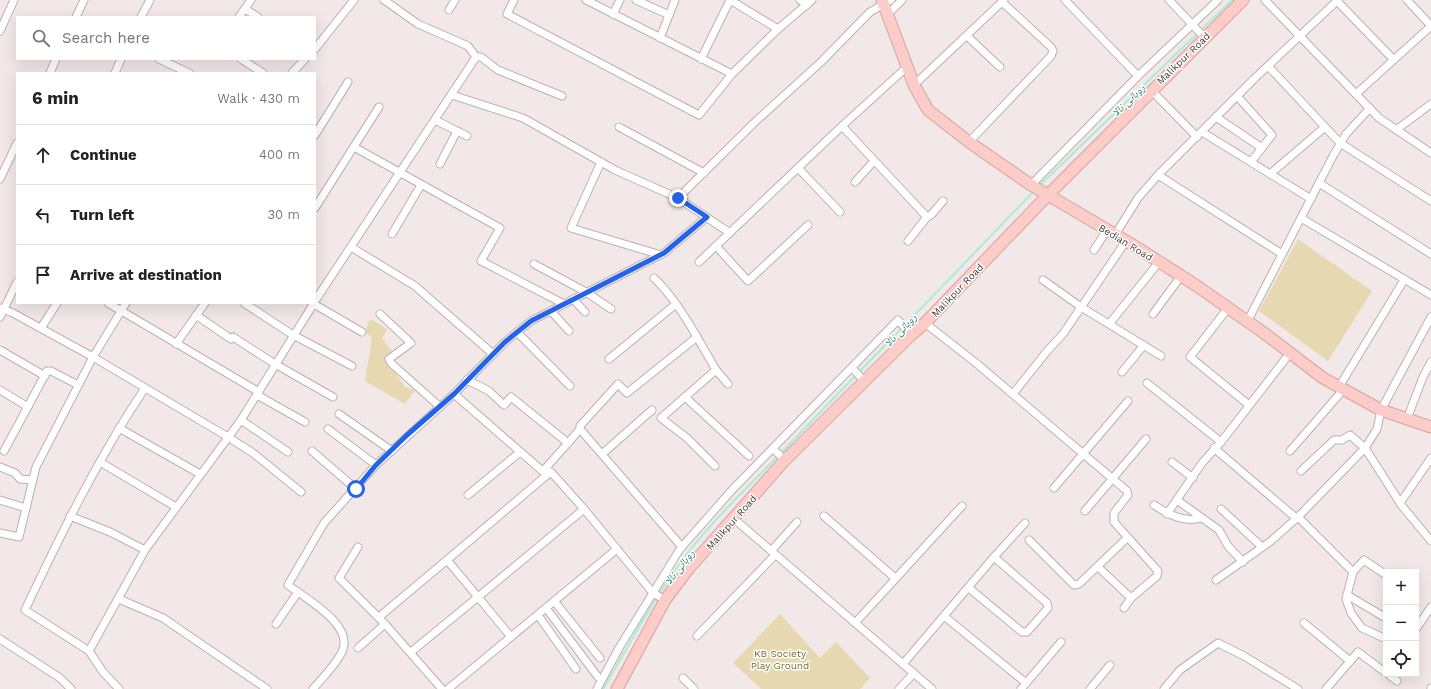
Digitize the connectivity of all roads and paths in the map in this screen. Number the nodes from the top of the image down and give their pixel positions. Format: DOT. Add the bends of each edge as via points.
graph roads {
  1 [pos="14,0"];
  2 [pos="84,0"];
  3 [pos="150,0"];
  4 [pos="251,0"];
  5 [pos="354,0"];
  6 [pos="384,0"];
  7 [pos="455,0"];
  8 [pos="514,0"];
  9 [pos="586,0"];
  10 [pos="620,0"];
  11 [pos="636,0"];
  12 [pos="675,0"];
  13 [pos="730,0"];
  14 [pos="800,0"];
  15 [pos="902,0"];
  16 [pos="1065,0"];
  17 [pos="1169,0"];
  18 [pos="1218,0"];
  19 [pos="1243,0"];
  20 [pos="1265,0"];
  21 [pos="1338,0"];
  22 [pos="1407,0"];
  23 [pos="1003,1"];
  24 [pos="809,2"];
  25 [pos="886,4"];
  26 [pos="245,9"];
  27 [pos="449,10"];
  28 [pos="613,14"];
  29 [pos="669,15"];
  30 [pos="76,16"];
  31 [pos="142,16"];
  32 [pos="240,16"];
  33 [pos="256,16"];
  34 [pos="1431,26"];
  35 [pos="778,29"];
  36 [pos="0,31"];
  37 [pos="1199,31"];
  38 [pos="967,36"];
  39 [pos="1299,36"];
  40 [pos="660,38"];
  41 [pos="316,48"];
  42 [pos="476,57"];
  43 [pos="701,59"];
  44 [pos="1393,59"];
  45 [pos="56,60"];
  46 [pos="120,60"];
  47 [pos="161,60"];
  48 [pos="243,60"];
  49 [pos="305,60"];
  50 [pos="908,66"];
  51 [pos="1268,66"];
  52 [pos="1000,67"];
  53 [pos="50,72"];
  54 [pos="114,72"];
  55 [pos="187,72"];
  56 [pos="261,72"];
  57 [pos="293,72"];
  58 [pos="732,74"];
  59 [pos="1138,76"];
  60 [pos="348,82"];
  61 [pos="914,85"];
  62 [pos="1151,90"];
  63 [pos="1356,94"];
  64 [pos="452,95"];
  65 [pos="562,96"];
  66 [pos="1237,96"];
  67 [pos="1431,104"];
  68 [pos="379,107"];
  69 [pos="1370,108"];
  70 [pos="1216,117"];
  71 [pos="435,120"];
  72 [pos="842,126"];
  73 [pos="1325,126"];
  74 [pos="619,127"];
  75 [pos="1396,130"];
  76 [pos="457,131"];
  77 [pos="316,133"];
  78 [pos="1199,134"];
  79 [pos="467,136"];
  80 [pos="969,142"];
  81 [pos="1340,143"];
  82 [pos="16,145"];
  83 [pos="354,147"];
  84 [pos="1262,148"];
  85 [pos="1431,153"];
  86 [pos="874,161"];
  87 [pos="601,162"];
  88 [pos="1251,162"];
  89 [pos="440,164"];
  90 [pos="799,169"];
  91 [pos="704,173"];
  92 [pos="1,174"];
  93 [pos="400,174"];
  94 [pos="1270,174"];
  95 [pos="1158,175"];
  96 [pos="855,182"];
  97 [pos="1319,183"];
  98 [pos="420,185"];
  99 [pos="1039,190"];
  100 [pos="678,198"];
  101 [pos="1311,199"];
  102 [pos="943,201"];
  103 [pos="1431,201"];
  104 [pos="316,206"];
  105 [pos="840,212"];
  106 [pos="927,216"];
  107 [pos="707,217"];
  108 [pos="1301,218"];
  109 [pos="808,225"];
  110 [pos="1111,232"];
  111 [pos="730,233"];
  112 [pos="392,234"];
  113 [pos="908,241"];
  114 [pos="1126,241"];
  115 [pos="716,246"];
  116 [pos="351,247"];
  117 [pos="1094,250"];
  118 [pos="1282,254"];
  119 [pos="1431,254"];
  120 [pos="661,255"];
  121 [pos="699,262"];
  122 [pos="1159,262"];
  123 [pos="534,264"];
  124 [pos="1181,276"];
  125 [pos="654,278"];
  126 [pos="1043,280"];
  127 [pos="1404,280"];
  128 [pos="16,284"];
  129 [pos="586,292"];
  130 [pos="1431,295"];
  131 [pos="573,299"];
  132 [pos="316,300"];
  133 [pos="56,304"];
  134 [pos="110,304"];
  135 [pos="125,304"];
  136 [pos="203,304"];
  137 [pos="246,304"];
  138 [pos="313,304"];
  139 [pos="316,304"];
  140 [pos="564,304"];
  141 [pos="676,304"];
  142 [pos="1081,307"];
  143 [pos="1228,308"];
  144 [pos="2,309"];
  145 [pos="611,309"];
  146 [pos="121,311"];
  147 [pos="551,311"];
  148 [pos="585,312"];
  149 [pos="380,314"];
  150 [pos="1153,314"];
  151 [pos="196,315"];
  152 [pos="0,317"];
  153 [pos="1431,317"];
  154 [pos="1247,322"];
  155 [pos="925,323"];
  156 [pos="1110,323"];
  157 [pos="41,328"];
  158 [pos="569,331"];
  159 [pos="362,332"];
  160 [pos="517,332"];
  161 [pos="910,333"];
  162 [pos="293,335"];
  163 [pos="697,338"];
  164 [pos="176,344"];
  165 [pos="1144,345"];
  166 [pos="0,350"];
  167 [pos="1290,353"];
  168 [pos="494,354"];
  169 [pos="1161,356"];
  170 [pos="93,357"];
  171 [pos="609,359"];
  172 [pos="1431,362"];
  173 [pos="275,364"];
  174 [pos="352,366"];
  175 [pos="853,369"];
  176 [pos="716,370"];
  177 [pos="1122,372"];
  178 [pos="45,376"];
  179 [pos="467,380"];
  180 [pos="863,380"];
  181 [pos="1147,383"];
  182 [pos="728,384"];
  183 [pos="78,385"];
  184 [pos="570,386"];
  185 [pos="145,388"];
  186 [pos="1342,388"];
  187 [pos="0,390"];
  188 [pos="258,394"];
  189 [pos="454,394"];
  190 [pos="1012,394"];
  191 [pos="333,397"];
  192 [pos="685,397"];
  193 [pos="1128,401"];
  194 [pos="1250,405"];
  195 [pos="28,406"];
  196 [pos="439,406"];
  197 [pos="652,410"];
  198 [pos="1381,410"];
  199 [pos="339,414"];
  200 [pos="1407,419"];
  201 [pos="241,420"];
  202 [pos="305,422"];
  203 [pos="1431,427"];
  204 [pos="119,428"];
  205 [pos="328,429"];
  206 [pos="580,429"];
  207 [pos="228,437"];
  208 [pos="1146,439"];
  209 [pos="1221,442"];
  210 [pos="568,443"];
  211 [pos="1214,448"];
  212 [pos="1365,448"];
  213 [pos="774,450"];
  214 [pos="4,451"];
  215 [pos="312,451"];
  216 [pos="392,451"];
  217 [pos="1290,451"];
  218 [pos="288,452"];
  219 [pos="520,452"];
  220 [pos="1084,453"];
  221 [pos="602,454"];
  222 [pos="749,456"];
  223 [pos="1431,458"];
  224 [pos="783,459"];
  225 [pos="100,462"];
  226 [pos="1172,462"];
  227 [pos="376,465"];
  228 [pos="715,466"];
  229 [pos="0,467"];
  230 [pos="1301,470"];
  231 [pos="545,473"];
  232 [pos="200,474"];
  233 [pos="1112,478"];
  234 [pos="1193,478"];
  235 [pos="33,480"];
  236 [pos="1054,488"];
  237 [pos="356,489"];
  238 [pos="301,492"];
  239 [pos="468,495"];
  240 [pos="0,500"];
  241 [pos="1177,500"];
  242 [pos="1400,503"];
  243 [pos="1154,505"];
  244 [pos="962,506"];
  245 [pos="176,507"];
  246 [pos="26,508"];
  247 [pos="584,509"];
  248 [pos="1221,509"];
  249 [pos="1085,511"];
  250 [pos="1167,514"];
  251 [pos="70,516"];
  252 [pos="824,516"];
  253 [pos="1297,517"];
  254 [pos="733,518"];
  255 [pos="1201,518"];
  256 [pos="797,522"];
  257 [pos="1025,523"];
  258 [pos="0,533"];
  259 [pos="1127,538"];
  260 [pos="1029,540"];
  261 [pos="1431,541"];
  262 [pos="358,546"];
  263 [pos="682,547"];
  264 [pos="1262,547"];
  265 [pos="616,549"];
  266 [pos="145,550"];
  267 [pos="773,553"];
  268 [pos="994,557"];
  269 [pos="447,560"];
  270 [pos="1243,562"];
  271 [pos="1098,567"];
  272 [pos="1353,572"];
  273 [pos="1383,573"];
  274 [pos="895,578"];
  275 [pos="1216,580"];
  276 [pos="969,588"];
  277 [pos="298,592"];
  278 [pos="653,593"];
  279 [pos="1347,595"];
  280 [pos="478,597"];
  281 [pos="1131,598"];
  282 [pos="119,599"];
  283 [pos="663,599"];
  284 [pos="554,601"];
  285 [pos="1431,607"];
  286 [pos="546,608"];
  287 [pos="1124,608"];
  288 [pos="538,615"];
  289 [pos="944,616"];
  290 [pos="1383,616"];
  291 [pos="379,617"];
  292 [pos="855,623"];
  293 [pos="1304,623"];
  294 [pos="276,624"];
  295 [pos="385,624"];
  296 [pos="1419,625"];
  297 [pos="697,636"];
  298 [pos="511,637"];
  299 [pos="1383,638"];
  300 [pos="0,639"];
  301 [pos="1061,642"];
  302 [pos="358,648"];
  303 [pos="89,650"];
  304 [pos="411,652"];
  305 [pos="600,658"];
  306 [pos="1350,661"];
  307 [pos="903,664"];
  308 [pos="1110,665"];
  309 [pos="576,669"];
  310 [pos="1383,670"];
  311 [pos="914,673"];
  312 [pos="598,677"];
  313 [pos="1392,677"];
  314 [pos="683,678"];
  315 [pos="1397,681"];
  316 [pos="1026,683"];
  317 [pos="1287,686"];
  318 [pos="71,689"];
  319 [pos="119,689"];
  320 [pos="267,689"];
  321 [pos="314,689"];
  322 [pos="442,689"];
  323 [pos="448,689"];
  324 [pos="597,689"];
  325 [pos="617,689"];
  326 [pos="694,689"];
  327 [pos="899,689"];
  328 [pos="932,689"];
  329 [pos="1021,689"];
  330 [pos="1090,689"];
  331 [pos="1164,689"];
  332 [pos="1298,689"];
  333 [pos="1326,689"];
  1 -- 36 [label="street"];
  2 -- 30 [label="street"];
  3 -- 31 [label="street"];
  4 -- 26 [label="street"];
  5 -- 41 [label="street"];
  6 -- 42 [label="street" via="418,24 468,46"];
  7 -- 27 [label="street"];
  8 -- 58 [label="street" via="507,14 699,115"];
  9 -- 28 [label="street"];
  10 -- 28 [label="street"];
  11 -- 29 [label="street"];
  12 -- 29 [label="street"];
  13 -- 35 [label="street"];
  13 -- 43 [label="street"];
  14 -- 24 [label="street"];
  15 -- 25 [label="street" via="892,10"];
  16 -- 59 [label="street"];
  17 -- 37 [label="street"];
  18 -- 37 [label="street"];
  19 -- 37 [label="street, Malikpur Road"];
  20 -- 39 [label="street"];
  21 -- 39 [label="street"];
  21 -- 44 [label="street"];
  22 -- 34 [label="street"];
  23 -- 38 [label="street"];
  23 -- 80 [label="street" via="1053,51"];
  24 -- 35 [label="street"];
  25 -- 50 [label="street, Bedian Road"];
  25 -- 91 [label="street" via="870,12"];
  26 -- 32 [label="street"];
  26 -- 33 [label="street"];
  28 -- 40 [label="street"];
  29 -- 40 [label="street"];
  34 -- 44 [label="street"];
  35 -- 58 [label="street"];
  37 -- 59 [label="street"];
  37 -- 62 [label="street, Malikpur Road"];
  38 -- 52 [label="street"];
  38 -- 61 [label="street"];
  39 -- 51 [label="street"];
  39 -- 63 [label="street"];
  40 -- 43 [label="street"];
  42 -- 64 [label="street"];
  42 -- 65 [label="street" via="481,57 498,70"];
  43 -- 58 [label="street"];
  44 -- 63 [label="street"];
  45 -- 53 [label="street"];
  46 -- 54 [label="street"];
  47 -- 55 [label="street"];
  48 -- 56 [label="street"];
  49 -- 57 [label="street"];
  50 -- 61 [label="street, Bedian Road"];
  50 -- 72 [label="street"];
  51 -- 66 [label="street"];
  51 -- 73 [label="street"];
  59 -- 99 [label="street"];
  60 -- 77 [label="street"];
  61 -- 80 [label="street, Bedian Road" via="928,110"];
  62 -- 78 [label="street"];
  62 -- 99 [label="street, Malikpur Road"];
  63 -- 69 [label="street"];
  64 -- 71 [label="street"];
  64 -- 87 [label="street" via="523,118"];
  66 -- 70 [label="street"];
  66 -- 84 [label="street" via="1272,135"];
  67 -- 75 [label="street"];
  68 -- 83 [label="street"];
  69 -- 75 [label="street"];
  69 -- 81 [label="street"];
  70 -- 78 [label="street"];
  70 -- 84 [label="street"];
  71 -- 76 [label="street"];
  71 -- 93 [label="street"];
  72 -- 86 [label="street"];
  72 -- 90 [label="street"];
  73 -- 81 [label="street"];
  73 -- 94 [label="street"];
  74 -- 91 [label="street"];
  75 -- 85 [label="street"];
  76 -- 79 [label="street"];
  76 -- 89 [label="street"];
  78 -- 88 [label="street"];
  78 -- 95 [label="street"];
  80 -- 99 [label="street, Bedian Road"];
  81 -- 97 [label="street"];
  81 -- 103 [label="street"];
  82 -- 92 [label="street"];
  83 -- 93 [label="street"];
  83 -- 104 [label="street"];
  84 -- 88 [label="street"];
  86 -- 96 [label="street"];
  86 -- 106 [label="street"];
  87 -- 100 [label="street"];
  87 -- 120 [label="street" via="571,228"];
  88 -- 94 [label="street"];
  90 -- 105 [label="street"];
  90 -- 111 [label="street"];
  91 -- 100 [label="street"];
  93 -- 98 [label="street"];
  93 -- 116 [label="street"];
  94 -- 101 [label="street"];
  95 -- 110 [label="street"];
  95 -- 118 [label="street"];
  97 -- 101 [label="street"];
  97 -- 119 [label="street"];
  98 -- 112 [label="street"];
  98 -- 140 [label="street" via="500,228 481,260"];
  99 -- 110 [label="street, Bedian Road"];
  99 -- 155 [label="street, Malikpur Road"];
  100 -- 107 [label="street"];
  101 -- 108 [label="street"];
  102 -- 106 [label="street" via="931,215"];
  106 -- 113 [label="street"];
  107 -- 111 [label="street"];
  107 -- 120 [label="street"];
  108 -- 118 [label="street"];
  108 -- 127 [label="street"];
  109 -- 115 [label="street" via="748,281"];
  110 -- 114 [label="street, Bedian Road"];
  110 -- 117 [label="street"];
  111 -- 115 [label="street"];
  114 -- 122 [label="street, Bedian Road"];
  114 -- 142 [label="street"];
  115 -- 121 [label="street"];
  116 -- 132 [label="street"];
  116 -- 168 [label="street" via="415,286"];
  118 -- 154 [label="street"];
  120 -- 129 [label="street"];
  122 -- 124 [label="street, Bedian Road"];
  122 -- 156 [label="street"];
  123 -- 129 [label="street"];
  124 -- 143 [label="street, Bedian Road"];
  124 -- 150 [label="street"];
  125 -- 141 [label="street"];
  126 -- 142 [label="street"];
  127 -- 130 [label="street"];
  127 -- 186 [label="street"];
  128 -- 144 [label="street"];
  129 -- 131 [label="street"];
  129 -- 145 [label="street"];
  131 -- 140 [label="street"];
  131 -- 148 [label="street"];
  133 -- 157 [label="street"];
  134 -- 146 [label="street"];
  135 -- 146 [label="street"];
  136 -- 151 [label="street"];
  137 -- 162 [label="street"];
  138 -- 162 [label="street"];
  139 -- 159 [label="street"];
  140 -- 147 [label="street"];
  141 -- 163 [label="street"];
  141 -- 171 [label="street"];
  142 -- 156 [label="street"];
  142 -- 190 [label="street" via="1063,334"];
  143 -- 154 [label="street, Bedian Road"];
  143 -- 194 [label="street" via="1190,357"];
  144 -- 152 [label="street"];
  144 -- 157 [label="street"];
  146 -- 164 [label="street"];
  146 -- 170 [label="street"];
  147 -- 158 [label="street"];
  147 -- 160 [label="street" via="531,321"];
  149 -- 196 [label="street" via="411,343 389,359 391,364"];
  151 -- 164 [label="street"];
  151 -- 173 [label="street"];
  153 -- 198 [label="street"];
  154 -- 167 [label="street, Bedian Road"];
  155 -- 161 [label="street, Malikpur Road"];
  155 -- 190 [label="street"];
  156 -- 165 [label="street"];
  157 -- 170 [label="street"];
  160 -- 168 [label="street"];
  160 -- 184 [label="street"];
  161 -- 175 [label="street" via="898,320"];
  161 -- 180 [label="street, Malikpur Road"];
  162 -- 173 [label="street"];
  162 -- 174 [label="street"];
  163 -- 176 [label="street"];
  163 -- 206 [label="street" via="627,393 618,384"];
  164 -- 188 [label="street"];
  165 -- 169 [label="street"];
  165 -- 177 [label="street"];
  166 -- 178 [label="street"];
  167 -- 186 [label="street, Bedian Road"];
  167 -- 194 [label="street"];
  168 -- 179 [label="street"];
  170 -- 183 [label="street"];
  170 -- 185 [label="street"];
  172 -- 200 [label="street"];
  173 -- 188 [label="street"];
  173 -- 191 [label="street"];
  175 -- 180 [label="street"];
  175 -- 213 [label="street"];
  176 -- 182 [label="street"];
  176 -- 192 [label="street"];
  178 -- 183 [label="street" via="49,370"];
  178 -- 195 [label="street"];
  179 -- 189 [label="street"];
  179 -- 210 [label="street" via="489,391 504,404 511,397"];
  180 -- 224 [label="street, Malikpur Road"];
  181 -- 209 [label="street"];
  183 -- 235 [label="street" via="36,467"];
  185 -- 204 [label="street"];
  185 -- 207 [label="street"];
  186 -- 198 [label="street, Bedian Road"];
  186 -- 217 [label="street"];
  187 -- 195 [label="street"];
  188 -- 201 [label="street"];
  188 -- 202 [label="street"];
  189 -- 196 [label="street"];
  189 -- 219 [label="street"];
  190 -- 220 [label="street"];
  192 -- 222 [label="street"];
  192 -- 228 [label="street" via="661,418 687,438"];
  193 -- 220 [label="street"];
  194 -- 209 [label="street"];
  195 -- 214 [label="street"];
  196 -- 216 [label="street"];
  197 -- 221 [label="street"];
  198 -- 200 [label="street, Bedian Road"];
  198 -- 212 [label="street" via="1377,429"];
  199 -- 216 [label="street"];
  200 -- 203 [label="street, Bedian Road"];
  201 -- 207 [label="street"];
  201 -- 218 [label="street"];
  204 -- 225 [label="street"];
  204 -- 232 [label="street"];
  205 -- 227 [label="street"];
  206 -- 210 [label="street"];
  206 -- 221 [label="street"];
  207 -- 232 [label="street"];
  207 -- 238 [label="street" via="253,453"];
  208 -- 233 [label="street"];
  209 -- 211 [label="street"];
  210 -- 231 [label="street"];
  211 -- 234 [label="street"];
  211 -- 253 [label="street"];
  212 -- 230 [label="street" via="1350,435 1342,440 1334,440"];
  212 -- 242 [label="street"];
  212 -- 253 [label="street"];
  213 -- 224 [label="street"];
  213 -- 263 [label="street" via="732,490"];
  215 -- 237 [label="street"];
  216 -- 227 [label="street"];
  219 -- 231 [label="street"];
  219 -- 239 [label="street"];
  220 -- 233 [label="street"];
  220 -- 236 [label="street"];
  221 -- 263 [label="street"];
  223 -- 242 [label="street"];
  224 -- 254 [label="street, Malikpur Road" via="778,470"];
  225 -- 245 [label="street"];
  225 -- 251 [label="street"];
  226 -- 234 [label="street"];
  227 -- 237 [label="street"];
  229 -- 235 [label="street" via="15,473 20,479"];
  231 -- 247 [label="street" via="551,472"];
  231 -- 269 [label="street"];
  232 -- 245 [label="street"];
  233 -- 249 [label="street"];
  233 -- 259 [label="street" via="1127,491 1128,495 1113,518 1116,526"];
  234 -- 241 [label="street"];
  235 -- 246 [label="street"];
  237 -- 277 [label="street" via="324,523 289,583 288,586"];
  240 -- 246 [label="street"];
  241 -- 250 [label="street"];
  241 -- 255 [label="street"];
  242 -- 261 [label="street"];
  243 -- 250 [label="street"];
  244 -- 274 [label="street"];
  245 -- 266 [label="street"];
  246 -- 258 [label="street" via="19,537"];
  247 -- 265 [label="street"];
  247 -- 280 [label="street"];
  248 -- 264 [label="street"];
  250 -- 255 [label="street" via="1184,519"];
  251 -- 266 [label="street"];
  251 -- 303 [label="street" via="24,610"];
  252 -- 274 [label="street"];
  253 -- 264 [label="street"];
  253 -- 272 [label="street"];
  254 -- 267 [label="street"];
  254 -- 283 [label="street, Malikpur Road"];
  255 -- 270 [label="street" via="1220,530 1228,546"];
  256 -- 267 [label="street"];
  257 -- 268 [label="street"];
  259 -- 271 [label="street"];
  259 -- 281 [label="street" via="1158,571 1157,576"];
  260 -- 271 [label="street" via="1074,585 1079,584"];
  262 -- 291 [label="street" via="339,578"];
  263 -- 278 [label="street"];
  264 -- 270 [label="street"];
  265 -- 278 [label="street"];
  265 -- 284 [label="street"];
  266 -- 282 [label="street"];
  267 -- 292 [label="street"];
  267 -- 297 [label="street"];
  268 -- 276 [label="street"];
  268 -- 276 [label="street" via="1047,603 1046,610 1027,632 1022,632"];
  269 -- 280 [label="street"];
  269 -- 291 [label="street"];
  270 -- 275 [label="street"];
  271 -- 281 [label="street"];
  272 -- 273 [label="street" via="1364,560"];
  272 -- 279 [label="street"];
  274 -- 292 [label="street"];
  276 -- 289 [label="street"];
  277 -- 294 [label="street"];
  277 -- 321 [label="street" via="336,623 344,636 342,651"];
  278 -- 283 [label="street"];
  278 -- 324 [label="street"];
  279 -- 290 [label="street"];
  279 -- 299 [label="street" via="1351,613 1362,628"];
  280 -- 298 [label="street"];
  280 -- 304 [label="street"];
  281 -- 287 [label="street"];
  282 -- 303 [label="street"];
  282 -- 320 [label="street" via="163,618"];
  283 -- 325 [label="street, Malikpur Road"];
  284 -- 286 [label="street"];
  284 -- 305 [label="street"];
  285 -- 296 [label="street"];
  286 -- 288 [label="street"];
  286 -- 312 [label="street"];
  288 -- 298 [label="street"];
  288 -- 309 [label="street"];
  289 -- 307 [label="street"];
  289 -- 316 [label="street"];
  291 -- 295 [label="street"];
  292 -- 307 [label="street"];
  293 -- 306 [label="street"];
  295 -- 302 [label="street"];
  295 -- 304 [label="street"];
  298 -- 323 [label="street"];
  300 -- 318 [label="street" via="60,678"];
  301 -- 316 [label="street"];
  303 -- 319 [label="street" via="103,672"];
  304 -- 322 [label="street"];
  306 -- 310 [label="street" via="1358,652"];
  306 -- 333 [label="street"];
  307 -- 311 [label="street"];
  308 -- 330 [label="street"];
  311 -- 327 [label="street"];
  311 -- 328 [label="street"];
  313 -- 315 [label="street"];
  314 -- 326 [label="street"];
  316 -- 329 [label="street"];
  317 -- 331 [label="street" via="1244,656 1218,643 1180,670"];
  317 -- 332 [label="street"];
}
